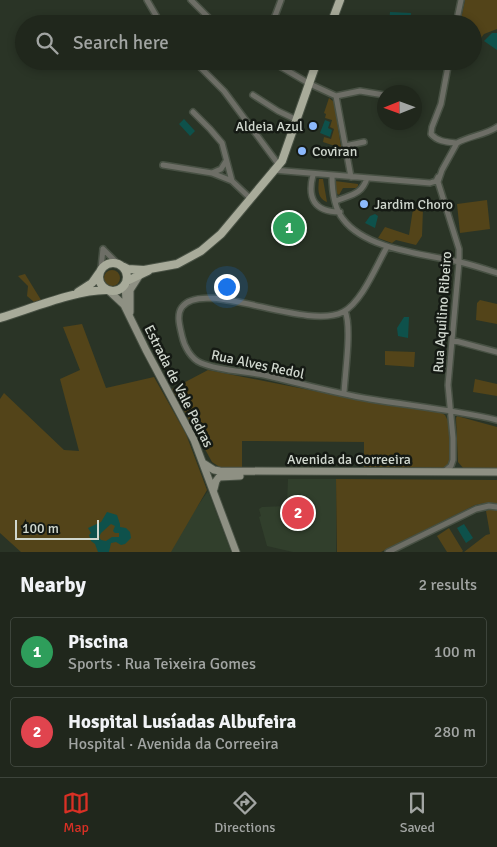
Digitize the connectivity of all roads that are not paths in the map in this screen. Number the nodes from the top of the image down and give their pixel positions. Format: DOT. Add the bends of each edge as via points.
graph roads {
  1 [pos="147,0"];
  2 [pos="191,0"];
  3 [pos="281,0"];
  4 [pos="340,0"];
  5 [pos="460,0"];
  6 [pos="156,15"];
  7 [pos="206,15"];
  8 [pos="275,15"];
  9 [pos="334,15"];
  10 [pos="458,15"];
  11 [pos="203,70"];
  12 [pos="286,70"];
  13 [pos="314,70"];
  14 [pos="447,70"];
  15 [pos="310,84"];
  16 [pos="377,94"];
  17 [pos="253,95"];
  18 [pos="336,96"];
  19 [pos="193,112"];
  20 [pos="297,120"];
  21 [pos="497,127"];
  22 [pos="364,142"];
  23 [pos="457,143"];
  24 [pos="345,146"];
  25 [pos="226,160"];
  26 [pos="163,165"];
  27 [pos="278,165"];
  28 [pos="442,170"];
  29 [pos="293,172"];
  30 [pos="212,173"];
  31 [pos="313,175"];
  32 [pos="332,175"];
  33 [pos="350,176"];
  34 [pos="367,178"];
  35 [pos="232,182"];
  36 [pos="430,183"];
  37 [pos="443,196"];
  38 [pos="251,199"];
  39 [pos="336,201"];
  40 [pos="340,212"];
  41 [pos="387,247"];
  42 [pos="459,262"];
  43 [pos="119,264"];
  44 [pos="100,270"];
  45 [pos="152,270"];
  46 [pos="497,272"];
  47 [pos="140,275"];
  48 [pos="126,283"];
  49 [pos="107,291"];
  50 [pos="58,300"];
  51 [pos="345,311"];
  52 [pos="130,315"];
  53 [pos="0,318"];
  54 [pos="452,340"];
  55 [pos="497,352"];
  56 [pos="344,393"];
  57 [pos="450,410"];
  58 [pos="497,420"];
  59 [pos="204,463"];
  60 [pos="456,468"];
  61 [pos="444,474"];
  62 [pos="497,474"];
  63 [pos="214,489"];
  64 [pos="497,507"];
  65 [pos="236,552"];
  66 [pos="388,552"];
  1 -- 6 [label="street"];
  2 -- 7 [label="street"];
  3 -- 8 [label="street"];
  4 -- 9 [label="main road"];
  5 -- 10 [label="street"];
  11 -- 27 [label="street" via="224,91"];
  12 -- 15 [label="street"];
  13 -- 15 [label="main road"];
  14 -- 23 [label="street" via="431,134 443,142"];
  15 -- 18 [label="street"];
  15 -- 20 [label="main road"];
  16 -- 18 [label="street" via="360,91"];
  17 -- 20 [label="street"];
  18 -- 24 [label="street"];
  19 -- 25 [label="street" via="222,144"];
  20 -- 27 [label="main road"];
  21 -- 23 [label="street"];
  22 -- 24 [label="street"];
  23 -- 28 [label="street, Rua Aquilino Ribeiro"];
  24 -- 33 [label="street"];
  25 -- 30 [label="street" via="221,169"];
  25 -- 35 [label="street"];
  26 -- 30 [label="street"];
  27 -- 29 [label="street"];
  27 -- 29 [label="street"];
  27 -- 38 [label="main road"];
  28 -- 36 [label="street" via="436,181"];
  28 -- 37 [label="street, Rua Aquilino Ribeiro" via="438,182"];
  29 -- 31 [label="street"];
  30 -- 35 [label="street"];
  31 -- 32 [label="street"];
  31 -- 40 [label="street" via="310,191 317,206"];
  32 -- 33 [label="street"];
  32 -- 39 [label="street"];
  33 -- 34 [label="street"];
  34 -- 36 [label="street"];
  34 -- 39 [label="street" via="359,192"];
  35 -- 38 [label="street"];
  36 -- 37 [label="street"];
  37 -- 42 [label="street, Rua Aquilino Ribeiro" via="459,248"];
  38 -- 45 [label="main road" via="221,234 201,251 177,264"];
  39 -- 40 [label="street"];
  40 -- 41 [label="street" via="343,219 359,232"];
  41 -- 42 [label="street"];
  41 -- 51 [label="street" via="358,298"];
  42 -- 46 [label="street"];
  42 -- 54 [label="street, Rua Aquilino Ribeiro"];
  43 -- 44 [label="main road" via="107,264"];
  43 -- 44 [label="street" via="103,249"];
  43 -- 45 [label="main road" via="128,269"];
  43 -- 48 [label="main road" via="126,273"];
  44 -- 49 [label="main road" via="99,283"];
  44 -- 50 [label="main road" via="84,289"];
  45 -- 47 [label="main road"];
  47 -- 48 [label="main road"];
  47 -- 52 [label="main road" via="130,290"];
  48 -- 49 [label="main road" via="120,290"];
  48 -- 52 [label="main road, Estrada de Vale Pedras"];
  49 -- 50 [label="main road"];
  49 -- 52 [label="main road, Estrada de Vale Pedras" via="124,305"];
  50 -- 53 [label="main road"];
  51 -- 56 [label="street" via="348,324"];
  51 -- 56 [label="street, Rua Alves Redol" via="328,316 308,316 229,300 200,298 189,300 181,308 178,320 184,342 198,362"];
  52 -- 59 [label="main road, Estrada de Vale Pedras"];
  54 -- 55 [label="street"];
  54 -- 57 [label="street, Rua Aquilino Ribeiro" via="448,385"];
  56 -- 57 [label="street, Rua Alves Redol"];
  57 -- 58 [label="street, Rua Alves Redol"];
  57 -- 60 [label="street, Rua Aquilino Ribeiro"];
  59 -- 61 [label="main road, Avenida da Correeira" via="220,471"];
  59 -- 63 [label="main road, Estrada de Vale Pedras"];
  60 -- 61 [label="main road, Avenida da Correeira"];
  60 -- 61 [label="street"];
  60 -- 62 [label="main road, Avenida da Correeira"];
  61 -- 63 [label="main road, Avenida da Correeira" via="227,476 216,481"];
  63 -- 65 [label="main road, Estrada de Vale Pedras"];
  64 -- 66 [label="street" via="476,509"];
}
